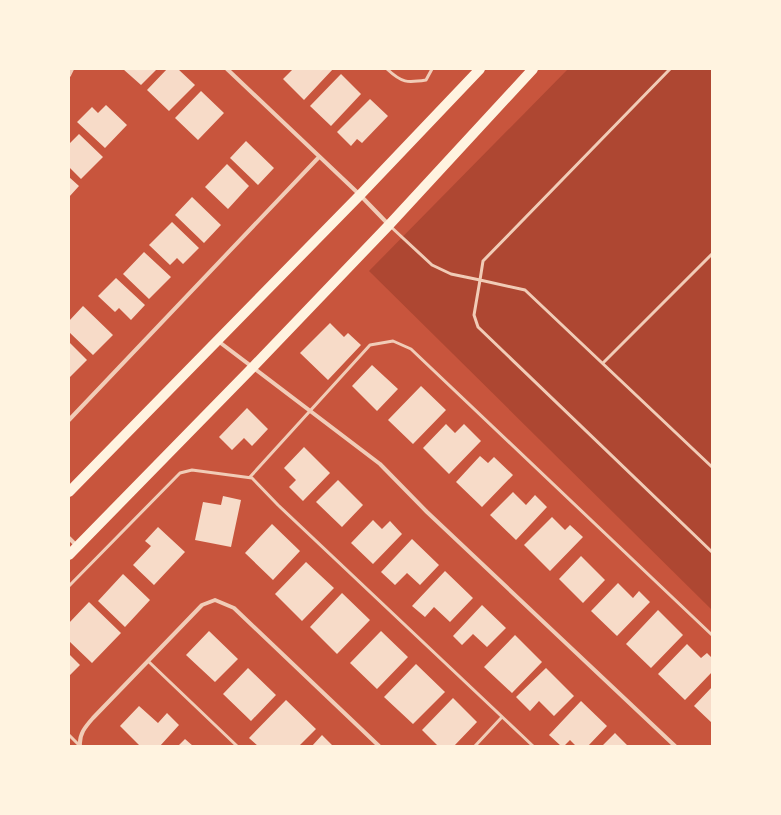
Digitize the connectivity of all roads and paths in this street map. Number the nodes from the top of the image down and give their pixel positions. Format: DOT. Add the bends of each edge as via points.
graph roads {
  1 [pos="72,69"];
  2 [pos="227,69"];
  3 [pos="387,69"];
  4 [pos="432,69"];
  5 [pos="480,69"];
  6 [pos="533,69"];
  7 [pos="670,69"];
  8 [pos="69,75"];
  9 [pos="319,157"];
  10 [pos="360,195"];
  11 [pos="389,225"];
  12 [pos="712,254"];
  13 [pos="480,280"];
  14 [pos="217,340"];
  15 [pos="603,363"];
  16 [pos="252,368"];
  17 [pos="310,412"];
  18 [pos="69,420"];
  19 [pos="712,467"];
  20 [pos="250,477"];
  21 [pos="69,492"];
  22 [pos="69,538"];
  23 [pos="78,546"];
  24 [pos="712,552"];
  25 [pos="69,555"];
  26 [pos="69,586"];
  27 [pos="712,635"];
  28 [pos="148,661"];
  29 [pos="502,717"];
  30 [pos="69,735"];
  31 [pos="80,746"];
  32 [pos="237,746"];
  33 [pos="379,746"];
  34 [pos="475,746"];
  35 [pos="533,746"];
  36 [pos="675,746"];
  1 -- 8 [label="street"];
  2 -- 9 [label="street"];
  3 -- 4 [label="lane" via="409,83 426,80"];
  5 -- 10 [label="main road"];
  6 -- 11 [label="main road"];
  7 -- 13 [label="lane" via="483,261"];
  9 -- 10 [label="street"];
  9 -- 18 [label="street"];
  10 -- 11 [label="street"];
  10 -- 14 [label="main road"];
  11 -- 13 [label="lane" via="432,265 451,274"];
  11 -- 16 [label="main road"];
  12 -- 15 [label="lane"];
  13 -- 15 [label="lane" via="525,290"];
  13 -- 24 [label="lane" via="474,315 478,327"];
  14 -- 16 [label="street"];
  14 -- 21 [label="main road"];
  15 -- 19 [label="lane"];
  16 -- 17 [label="street"];
  16 -- 23 [label="main road"];
  17 -- 20 [label="lane"];
  17 -- 27 [label="lane" via="370,345 393,341 410,348"];
  17 -- 36 [label="street" via="380,464 427,512"];
  20 -- 26 [label="lane" via="192,470 180,473"];
  20 -- 29 [label="lane"];
  22 -- 23 [label="street"];
  23 -- 25 [label="main road"];
  28 -- 31 [label="street" via="83,729 79,738"];
  28 -- 32 [label="lane"];
  28 -- 33 [label="street" via="202,605 216,600 227,604"];
  29 -- 34 [label="lane"];
  29 -- 35 [label="lane"];
  30 -- 31 [label="lane"];
}
